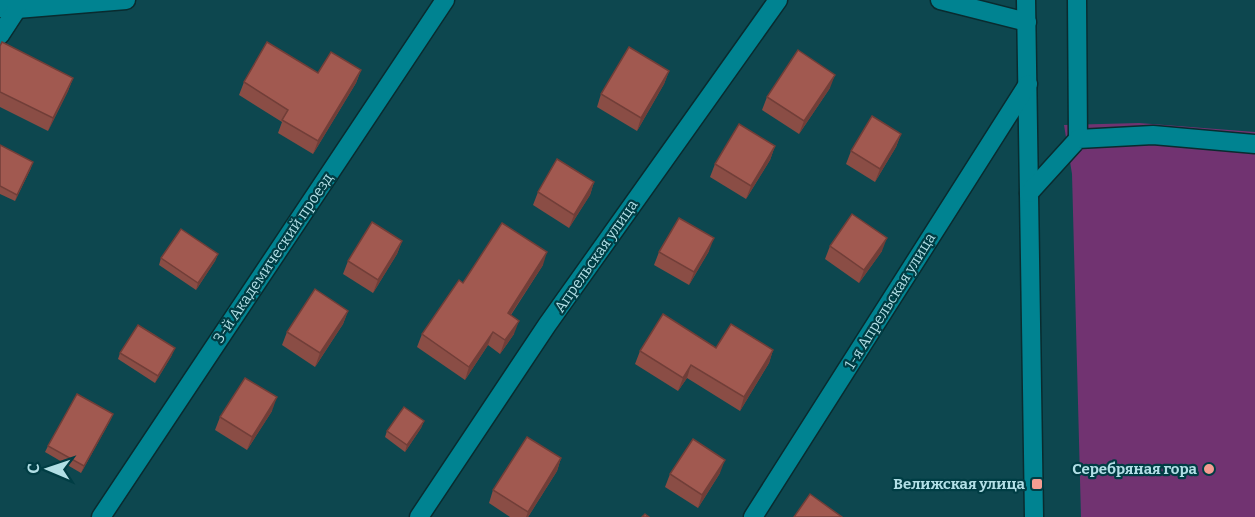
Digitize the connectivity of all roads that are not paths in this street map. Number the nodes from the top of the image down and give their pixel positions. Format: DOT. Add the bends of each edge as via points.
graph roads {
  1 [pos="126,0"];
  2 [pos="445,0"];
  3 [pos="778,0"];
  4 [pos="940,0"];
  5 [pos="1026,0"];
  6 [pos="1077,0"];
  7 [pos="11,6"];
  8 [pos="1027,22"];
  9 [pos="0,35"];
  10 [pos="1028,84"];
  11 [pos="1078,139"];
  12 [pos="1255,144"];
  13 [pos="1029,193"];
  14 [pos="101,517"];
  15 [pos="419,517"];
  16 [pos="753,517"];
  17 [pos="1034,517"];
  1 -- 7 [label="street"];
  2 -- 14 [label="street, 3-й Академический проезд"];
  3 -- 15 [label="street, Апрельская улица" via="547,325"];
  4 -- 8 [label="street"];
  5 -- 8 [label="street"];
  6 -- 11 [label="street"];
  7 -- 9 [label="street"];
  8 -- 10 [label="street"];
  10 -- 13 [label="street"];
  10 -- 16 [label="street, 1-я Апрельская улица"];
  11 -- 12 [label="street" via="1153,135"];
  11 -- 13 [label="street"];
  13 -- 17 [label="street"];
}
